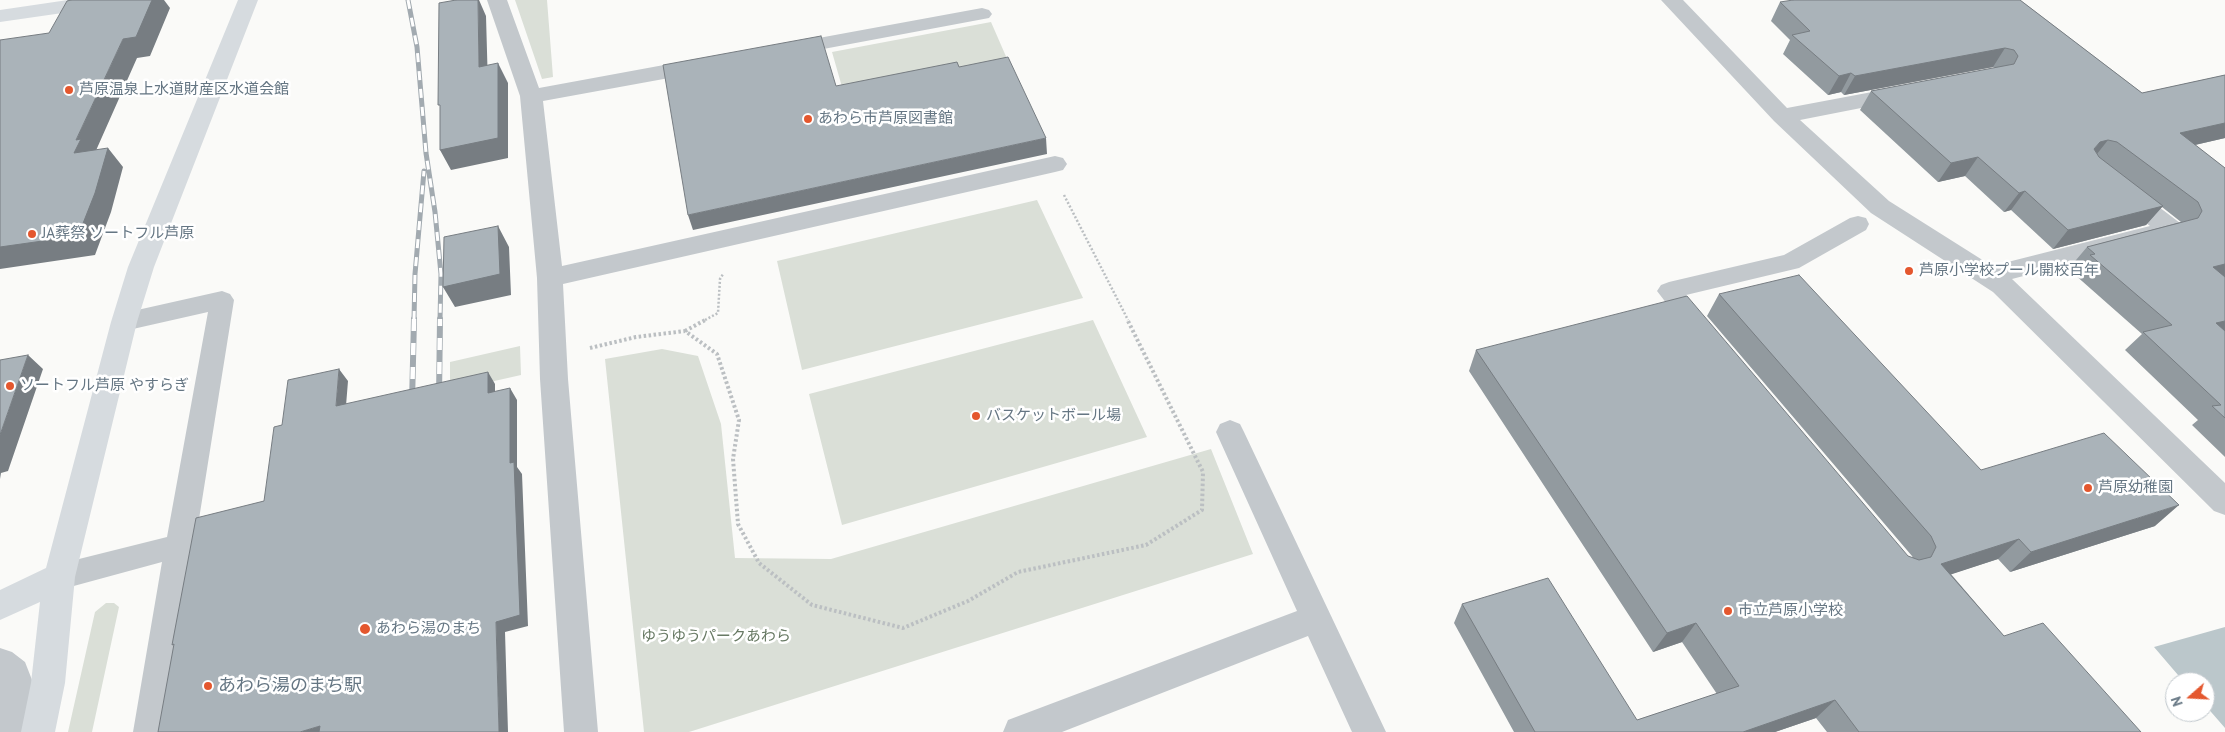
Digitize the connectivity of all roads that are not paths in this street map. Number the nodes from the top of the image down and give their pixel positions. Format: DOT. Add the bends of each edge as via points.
graph roads {
  1 [pos="111,0"];
  2 [pos="248,0"];
  3 [pos="497,0"];
  4 [pos="1670,0"];
  5 [pos="982,14"];
  6 [pos="0,16"];
  7 [pos="766,54"];
  8 [pos="717,62"];
  9 [pos="1926,89"];
  10 [pos="531,96"];
  11 [pos="1782,116"];
  12 [pos="1055,164"];
  13 [pos="2109,181"];
  14 [pos="1858,224"];
  15 [pos="1989,276"];
  16 [pos="550,278"];
  17 [pos="1679,303"];
  18 [pos="1651,310"];
  19 [pos="124,322"];
  20 [pos="1710,341"];
  21 [pos="1230,432"];
  22 [pos="2225,502"];
  23 [pos="179,546"];
  24 [pos="59,577"];
  25 [pos="0,606"];
  26 [pos="1315,619"];
  27 [pos="6,668"];
  28 [pos="48,682"];
  29 [pos="40,726"];
  30 [pos="8,732"];
  31 [pos="149,732"];
  32 [pos="581,732"];
  33 [pos="1020,732"];
  34 [pos="1369,732"];
  1 -- 6 [label="street"];
  2 -- 19 [label="street" via="141,267"];
  3 -- 10 [label="street"];
  4 -- 11 [label="street"];
  5 -- 7 [label="street"];
  8 -- 10 [label="street"];
  9 -- 11 [label="street"];
  10 -- 16 [label="street"];
  11 -- 15 [label="street" via="1880,207"];
  12 -- 16 [label="street"];
  13 -- 15 [label="street" via="2171,229"];
  14 -- 17 [label="lane" via="1791,262 1669,291"];
  15 -- 22 [label="street" via="2022,303"];
  16 -- 32 [label="street"];
  17 -- 18 [label="lane"];
  17 -- 20 [label="lane"];
  19 -- 23 [label="lane" via="222,300"];
  19 -- 24 [label="street"];
  21 -- 26 [label="street"];
  23 -- 24 [label="lane"];
  23 -- 31 [label="lane"];
  24 -- 25 [label="street"];
  24 -- 28 [label="street"];
  26 -- 33 [label="street"];
  26 -- 34 [label="street"];
  27 -- 28 [label="street"];
  27 -- 30 [label="street" via="17,685"];
  28 -- 29 [label="street"];
  29 -- 30 [label="street"];
}
